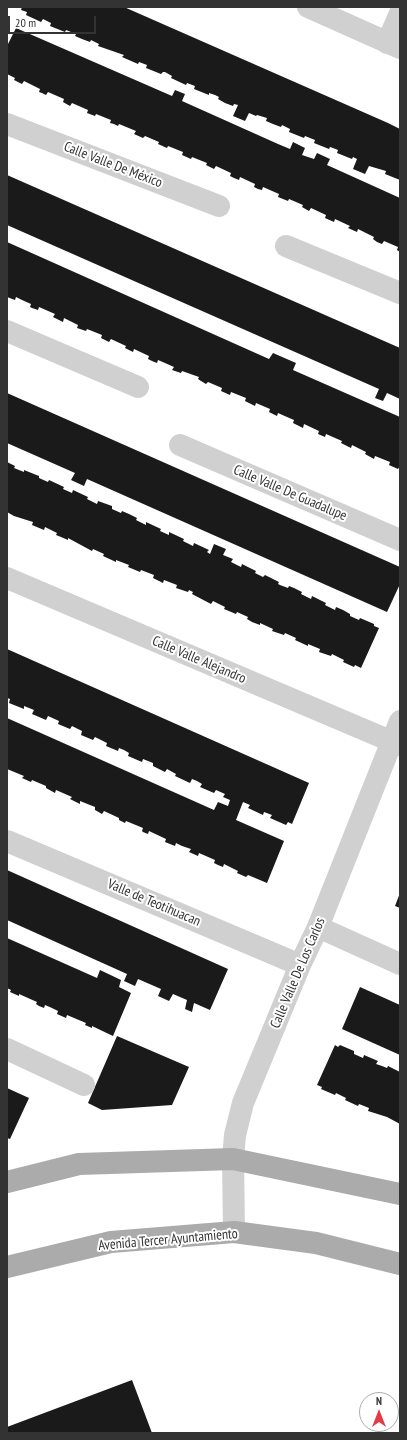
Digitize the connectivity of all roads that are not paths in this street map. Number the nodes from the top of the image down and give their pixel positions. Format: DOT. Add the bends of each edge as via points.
graph roads {
  1 [pos="308,7"];
  2 [pos="400,13"];
  3 [pos="394,46"];
  4 [pos="7,124"];
  5 [pos="219,206"];
  6 [pos="286,246"];
  7 [pos="400,293"];
  8 [pos="7,331"];
  9 [pos="138,387"];
  10 [pos="180,445"];
  11 [pos="400,540"];
  12 [pos="7,578"];
  13 [pos="400,721"];
  14 [pos="396,743"];
  15 [pos="7,841"];
  16 [pos="318,927"];
  17 [pos="400,964"];
  18 [pos="300,965"];
  19 [pos="7,1049"];
  20 [pos="84,1084"];
  21 [pos="233,1159"];
  22 [pos="7,1182"];
  23 [pos="400,1194"];
  24 [pos="234,1232"];
  25 [pos="400,1264"];
  26 [pos="7,1268"];
  1 -- 3 [label="street"];
  2 -- 3 [label="street"];
  4 -- 5 [label="street, Calle Valle De México"];
  6 -- 7 [label="street"];
  8 -- 9 [label="street"];
  10 -- 11 [label="street, Calle Valle De Guadalupe"];
  12 -- 14 [label="street, Calle Valle Alejandro"];
  13 -- 14 [label="street, Calle Valle De Los Carlos"];
  14 -- 16 [label="street, Calle Valle De Los Carlos"];
  15 -- 18 [label="street, Valle de Teotihuacan"];
  16 -- 17 [label="street"];
  16 -- 18 [label="street, Calle Valle De Los Carlos"];
  18 -- 21 [label="street, Calle Valle De Los Carlos" via="243,1103"];
  19 -- 20 [label="street"];
  21 -- 22 [label="main road" via="79,1164"];
  21 -- 23 [label="main road"];
  21 -- 24 [label="street, Calle Valle De Los Carlos"];
  24 -- 25 [label="main road, Avenida Tercer Ayuntamiento" via="316,1243"];
  24 -- 26 [label="main road, Avenida Tercer Ayuntamiento" via="111,1242"];
}
